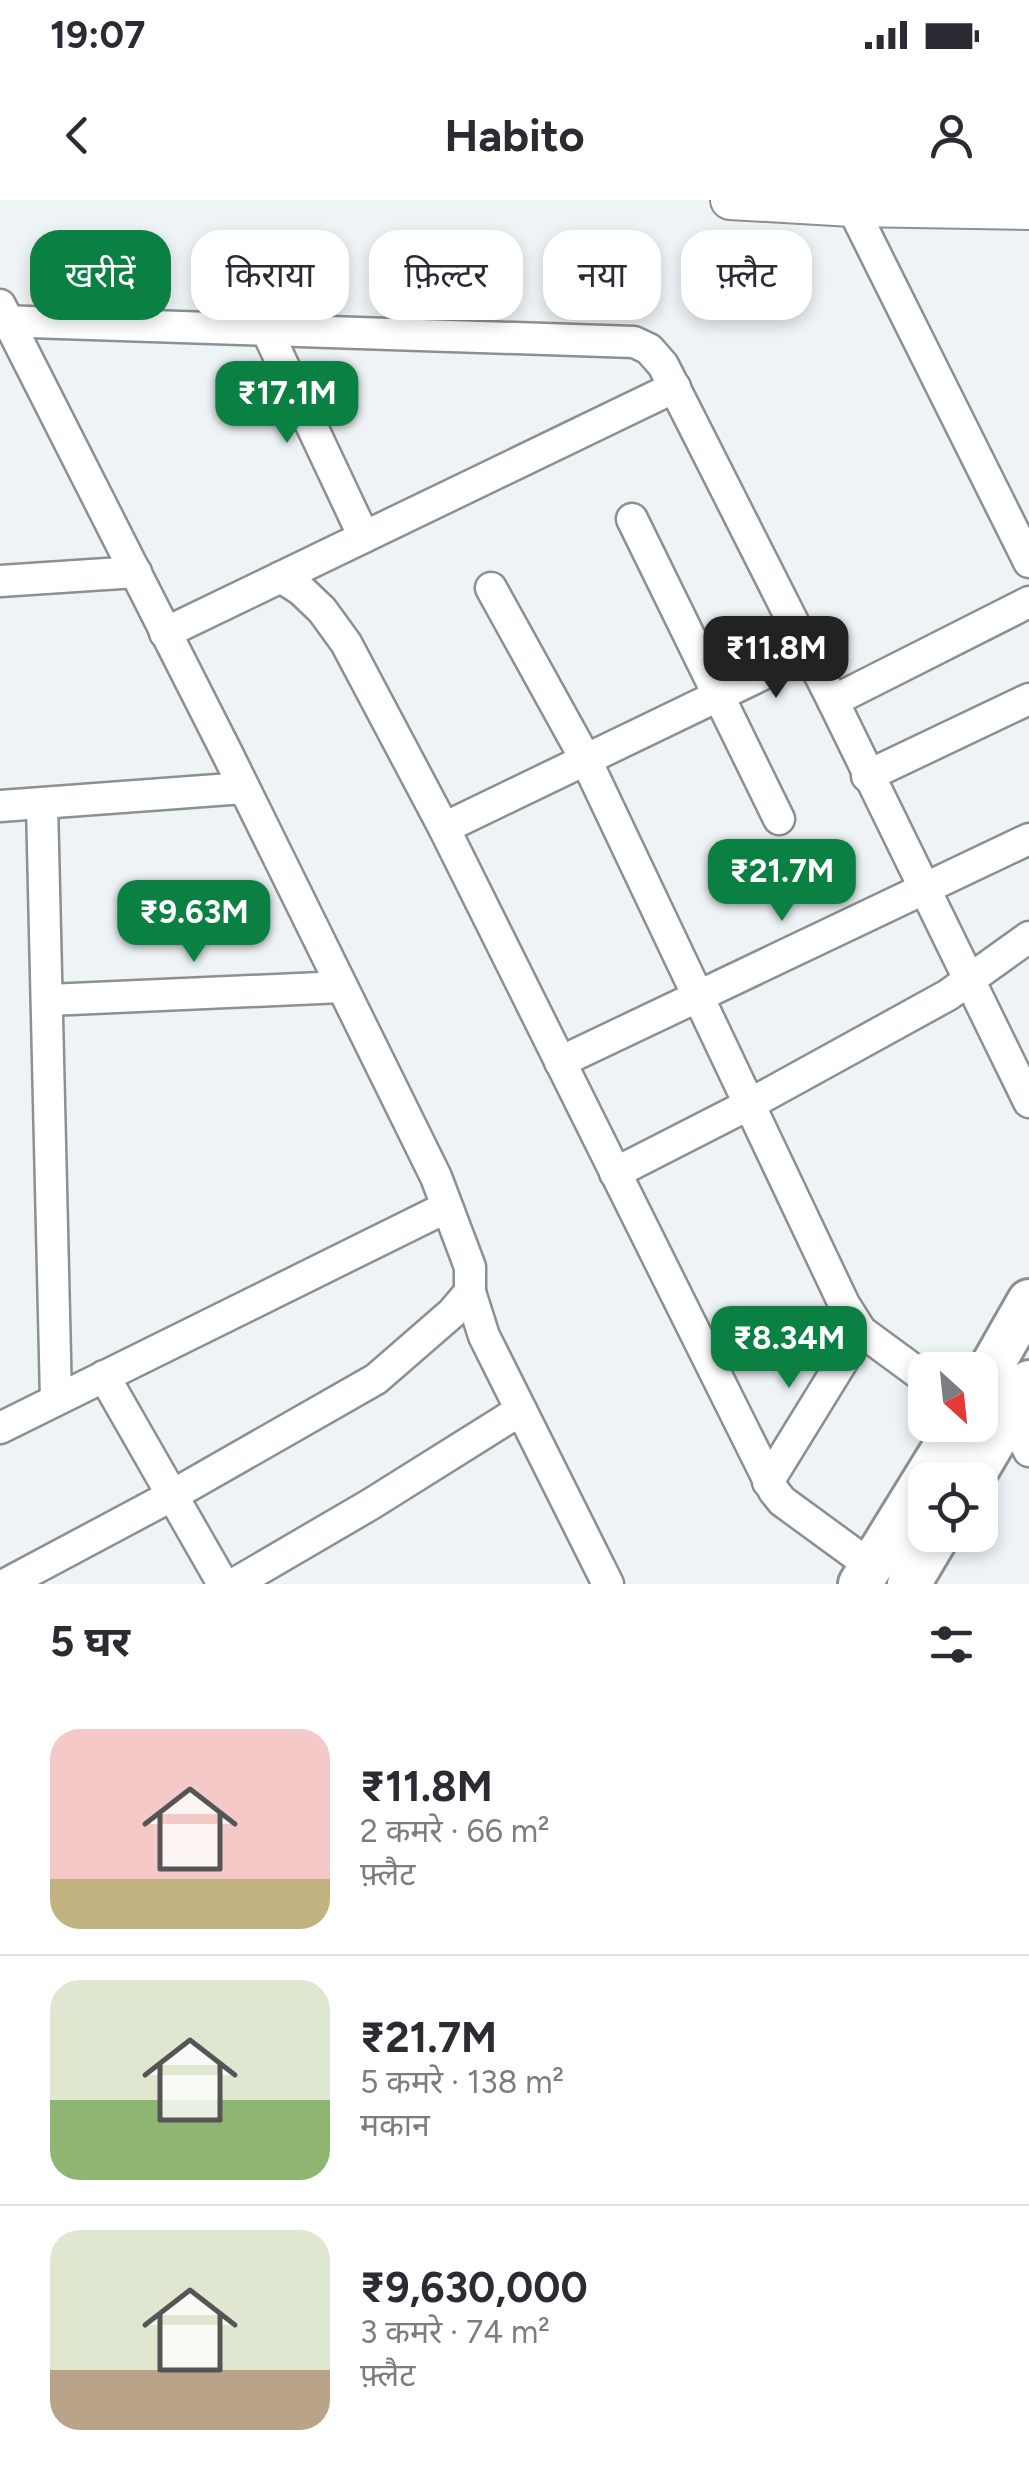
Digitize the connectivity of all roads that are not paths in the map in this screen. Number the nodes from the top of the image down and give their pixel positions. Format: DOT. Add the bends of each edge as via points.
graph roads {
  1 [pos="730,200"];
  2 [pos="852,207"];
  3 [pos="1029,210"];
  4 [pos="2,316"];
  5 [pos="266,330"];
  6 [pos="675,387"];
  7 [pos="632,519"];
  8 [pos="364,538"];
  9 [pos="1029,562"];
  10 [pos="136,572"];
  11 [pos="281,577"];
  12 [pos="0,581"];
  13 [pos="491,588"];
  14 [pos="1029,602"];
  15 [pos="166,633"];
  16 [pos="809,652"];
  17 [pos="718,696"];
  18 [pos="1029,699"];
  19 [pos="833,701"];
  20 [pos="586,760"];
  21 [pos="868,776"];
  22 [pos="244,788"];
  23 [pos="42,804"];
  24 [pos="0,806"];
  25 [pos="779,819"];
  26 [pos="444,828"];
  27 [pos="1029,840"];
  28 [pos="924,890"];
  29 [pos="1029,937"];
  30 [pos="971,981"];
  31 [pos="342,987"];
  32 [pos="696,997"];
  33 [pos="48,1000"];
  34 [pos="1029,1041"];
  35 [pos="560,1062"];
  36 [pos="1012,1068"];
  37 [pos="1029,1102"];
  38 [pos="750,1104"];
  39 [pos="615,1173"];
  40 [pos="447,1207"];
  41 [pos="470,1292"];
  42 [pos="1029,1301"];
  43 [pos="860,1330"];
  44 [pos="908,1365"];
  45 [pos="104,1376"];
  46 [pos="56,1399"];
  47 [pos="1012,1409"];
  48 [pos="520,1410"];
  49 [pos="0,1428"];
  50 [pos="948,1442"];
  51 [pos="981,1462"];
  52 [pos="768,1482"];
  53 [pos="172,1496"];
  54 [pos="928,1552"];
  55 [pos="866,1575"];
  56 [pos="6,1584"];
  57 [pos="222,1584"];
  58 [pos="234,1584"];
  59 [pos="608,1584"];
  60 [pos="909,1584"];
  1 -- 2 [label="main road"];
  2 -- 3 [label="main road"];
  2 -- 9 [label="street"];
  4 -- 5 [label="street"];
  4 -- 10 [label="street"];
  5 -- 6 [label="street" via="634,342 649,348"];
  5 -- 8 [label="street"];
  6 -- 8 [label="street"];
  6 -- 16 [label="street"];
  7 -- 17 [label="street"];
  8 -- 11 [label="street"];
  10 -- 12 [label="street"];
  10 -- 15 [label="street"];
  11 -- 15 [label="street"];
  11 -- 26 [label="street" via="333,624"];
  13 -- 20 [label="street"];
  14 -- 19 [label="street"];
  15 -- 22 [label="street"];
  16 -- 17 [label="street"];
  16 -- 19 [label="street"];
  17 -- 20 [label="street"];
  17 -- 25 [label="street"];
  18 -- 21 [label="street"];
  19 -- 21 [label="street"];
  20 -- 26 [label="street"];
  20 -- 32 [label="street"];
  21 -- 28 [label="street"];
  22 -- 23 [label="street"];
  22 -- 31 [label="street"];
  23 -- 24 [label="street"];
  23 -- 33 [label="street"];
  26 -- 35 [label="street"];
  27 -- 28 [label="street"];
  28 -- 30 [label="street"];
  28 -- 32 [label="street"];
  29 -- 30 [label="street"];
  30 -- 36 [label="street"];
  30 -- 38 [label="street"];
  31 -- 33 [label="street"];
  31 -- 40 [label="street"];
  32 -- 35 [label="street"];
  32 -- 38 [label="street"];
  33 -- 46 [label="street"];
  34 -- 36 [label="street"];
  35 -- 39 [label="street"];
  36 -- 37 [label="street"];
  38 -- 39 [label="street"];
  38 -- 43 [label="street"];
  39 -- 52 [label="street"];
  40 -- 41 [label="street" via="467,1251"];
  40 -- 45 [label="street"];
  41 -- 48 [label="street"];
  41 -- 53 [label="street" via="376,1379"];
  42 -- 47 [label="highway"];
  43 -- 44 [label="street"];
  43 -- 52 [label="street"];
  45 -- 46 [label="street"];
  45 -- 53 [label="street"];
  46 -- 49 [label="street"];
  47 -- 51 [label="highway"];
  48 -- 58 [label="street"];
  48 -- 59 [label="street"];
  50 -- 55 [label="highway"];
  52 -- 55 [label="street"];
  53 -- 56 [label="street"];
  53 -- 57 [label="street"];
  54 -- 60 [label="highway"];
}
